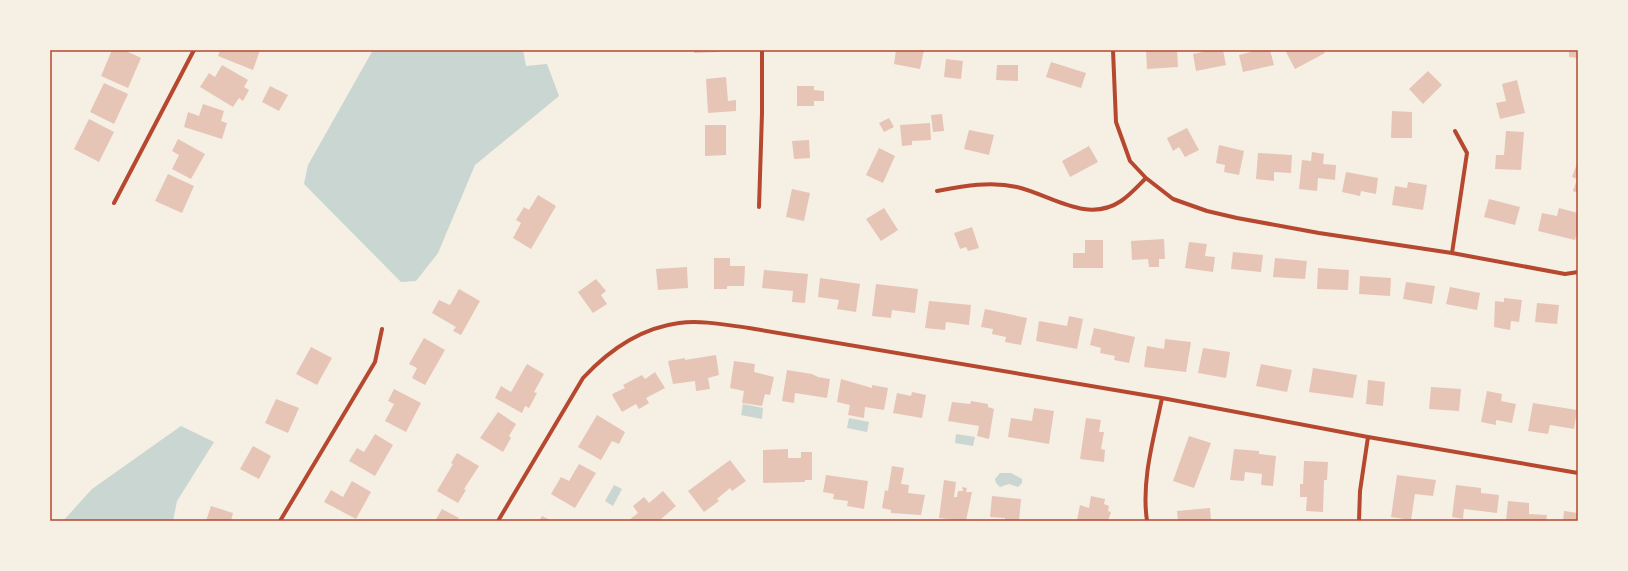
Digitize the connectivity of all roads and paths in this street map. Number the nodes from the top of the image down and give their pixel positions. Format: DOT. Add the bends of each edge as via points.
graph roads {
  1 [pos="194,50"];
  2 [pos="762,50"];
  3 [pos="1113,50"];
  4 [pos="1455,131"];
  5 [pos="1146,178"];
  6 [pos="937,191"];
  7 [pos="114,203"];
  8 [pos="758,207"];
  9 [pos="1452,253"];
  10 [pos="1578,272"];
  11 [pos="382,329"];
  12 [pos="1162,398"];
  13 [pos="1368,437"];
  14 [pos="1578,473"];
  15 [pos="280,521"];
  16 [pos="498,521"];
  17 [pos="1147,521"];
  18 [pos="1359,521"];
  1 -- 7 [label="street"];
  2 -- 8 [label="street"];
  3 -- 5 [label="street" via="1116,122 1130,161"];
  4 -- 9 [label="street" via="1467,153"];
  5 -- 6 [label="street" via="1121,201 1106,209 1090,211 1070,207 1037,192 994,184 974,184"];
  5 -- 9 [label="street" via="1173,199 1207,211 1319,233"];
  9 -- 10 [label="street" via="1565,274"];
  11 -- 15 [label="street" via="375,362"];
  12 -- 13 [label="street"];
  12 -- 16 [label="street" via="749,328 714,323 679,323 650,330 622,343 583,378"];
  12 -- 17 [label="street" via="1147,472"];
  13 -- 14 [label="street"];
  13 -- 18 [label="street" via="1360,491"];
}
